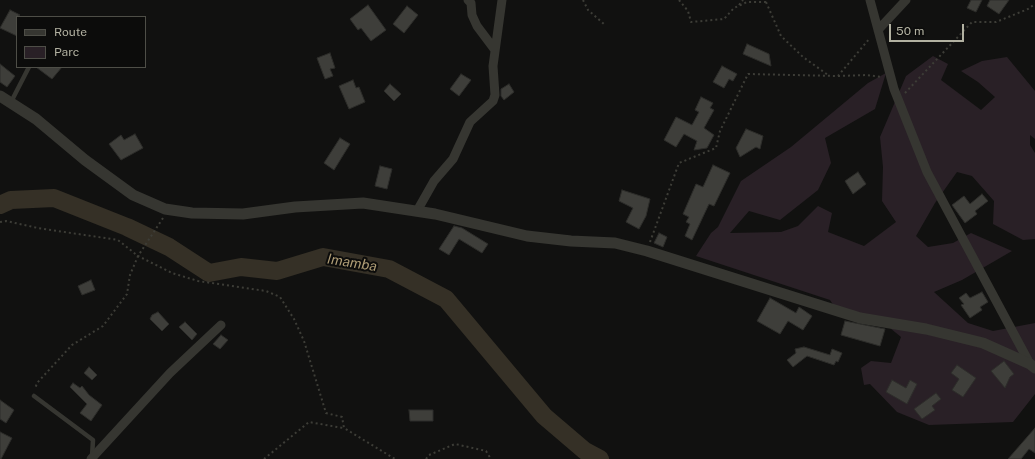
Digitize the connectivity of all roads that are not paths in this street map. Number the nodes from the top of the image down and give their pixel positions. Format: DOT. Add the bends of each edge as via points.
graph roads {
  1 [pos="468,0"];
  2 [pos="502,0"];
  3 [pos="870,0"];
  4 [pos="906,0"];
  5 [pos="878,30"];
  6 [pos="494,50"];
  7 [pos="28,68"];
  8 [pos="0,96"];
  9 [pos="11,102"];
  10 [pos="417,211"];
  11 [pos="220,324"];
  12 [pos="1033,366"];
  13 [pos="34,396"];
  14 [pos="91,458"];
  1 -- 6 [label="street" via="471,2 472,15 477,26"];
  2 -- 6 [label="street"];
  3 -- 5 [label="street"];
  4 -- 5 [label="street"];
  5 -- 12 [label="street" via="891,79 927,172"];
  6 -- 10 [label="street" via="493,101 470,122 453,159 434,181"];
  7 -- 9 [label="lane"];
  8 -- 9 [label="street"];
  9 -- 10 [label="street" via="133,195 165,209 192,213 244,214 295,207 363,203"];
  10 -- 12 [label="street" via="527,236 571,242 615,243 647,251 860,318 926,329 983,343"];
  11 -- 14 [label="street" via="170,373"];
  13 -- 14 [label="lane" via="93,440"];
}
